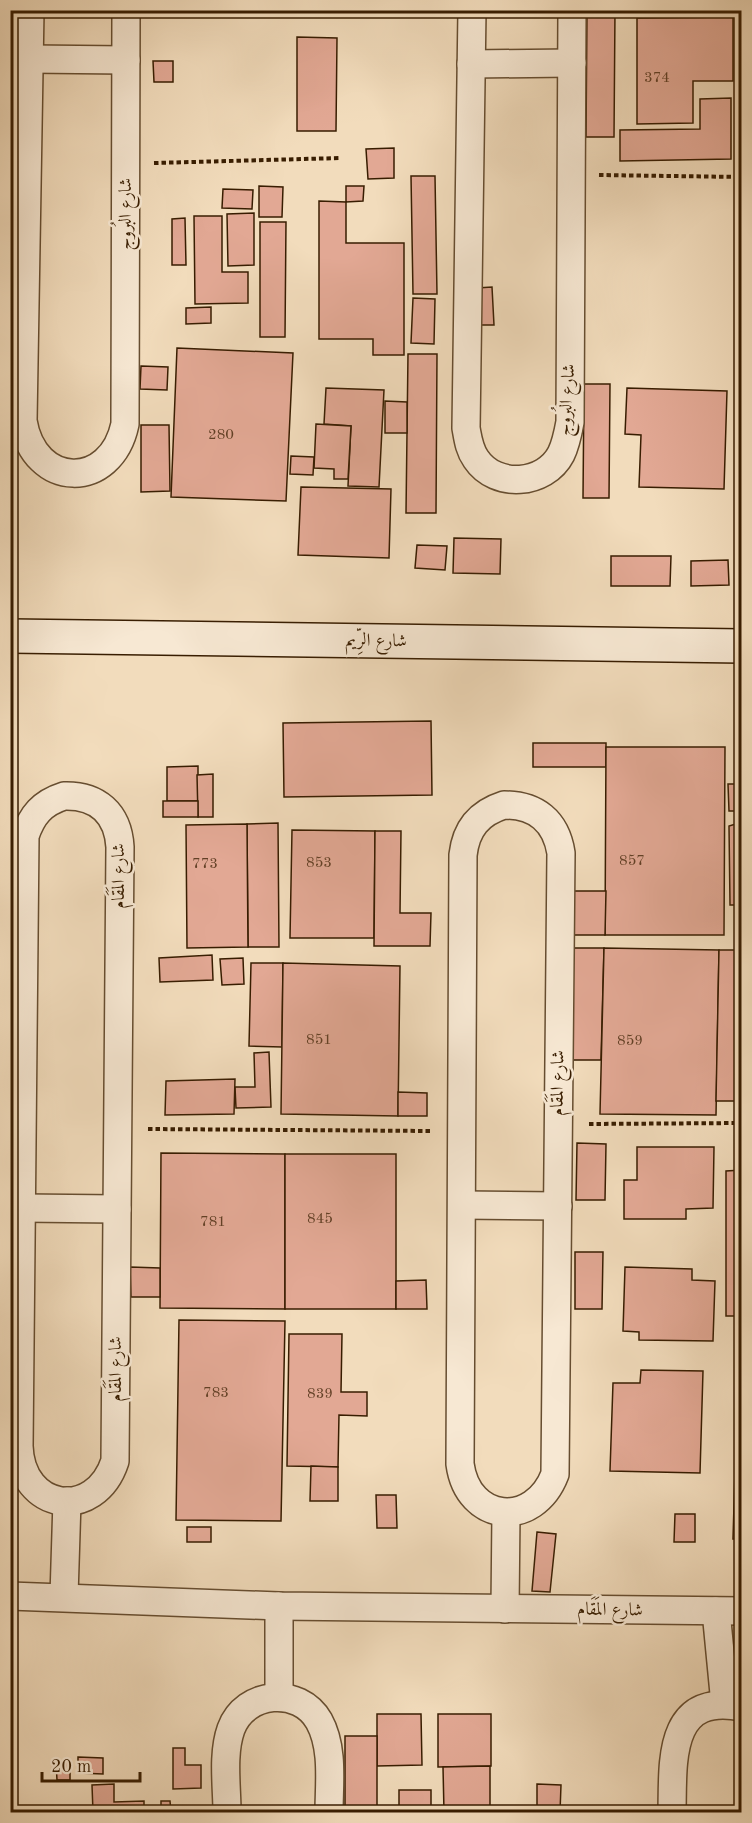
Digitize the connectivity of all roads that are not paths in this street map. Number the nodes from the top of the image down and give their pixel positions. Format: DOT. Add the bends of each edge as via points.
graph roads {
  1 [pos="30,10"];
  2 [pos="126,10"];
  3 [pos="472,10"];
  4 [pos="572,10"];
  5 [pos="29,59"];
  6 [pos="126,60"];
  7 [pos="572,63"];
  8 [pos="471,64"];
  9 [pos="10,636"];
  10 [pos="741,646"];
  11 [pos="462,1205"];
  12 [pos="558,1206"];
  13 [pos="22,1208"];
  14 [pos="117,1209"];
  15 [pos="67,1501"];
  16 [pos="506,1513"];
  17 [pos="10,1596"];
  18 [pos="64,1596"];
  19 [pos="279,1606"];
  20 [pos="505,1609"];
  21 [pos="729,1611"];
  22 [pos="279,1696"];
  23 [pos="733,1705"];
  24 [pos="227,1812"];
  25 [pos="329,1812"];
  26 [pos="672,1812"];
  1 -- 5 [label="street, شارع البُروج"];
  2 -- 6 [label="street, شارع البُروج"];
  3 -- 8 [label="street, شارع البُروج"];
  4 -- 7 [label="street, شارع البُروج"];
  5 -- 6 [label="street"];
  5 -- 6 [label="street, شارع البُروج" via="23,422 31,449 52,468 65,472 86,471 106,462 119,445 125,424"];
  7 -- 8 [label="street"];
  7 -- 8 [label="street, شارع البُروج" via="570,422 561,454 551,468 520,480 503,478 476,460 466,428"];
  9 -- 10 [label="street, شارع الرِّيم"];
  11 -- 12 [label="street"];
  11 -- 12 [label="street, شارع المَقَام" via="464,841 479,817 504,805 532,808 544,816 559,839"];
  11 -- 16 [label="street, شارع المَقَام" via="462,1479 480,1503"];
  12 -- 16 [label="street, شارع المَقَام" via="555,1474 543,1497 533,1505"];
  13 -- 14 [label="street"];
  13 -- 14 [label="street, شارع المَقَام" via="25,836 38,810 64,796 78,796 104,807 119,832"];
  13 -- 15 [label="street, شارع المَقَام" via="20,1463 36,1491"];
  14 -- 15 [label="street, شارع المَقَام" via="115,1461 103,1485 80,1500"];
  15 -- 18 [label="street"];
  16 -- 20 [label="street"];
  17 -- 18 [label="street, شارع المَقَام"];
  18 -- 19 [label="street, شارع المَقَام"];
  19 -- 20 [label="street, شارع المَقَام"];
  19 -- 22 [label="street"];
  20 -- 21 [label="street, شارع المَقَام"];
  21 -- 23 [label="street, شارع المَقَام"];
  22 -- 24 [label="street" via="250,1705 231,1730"];
  22 -- 25 [label="street" via="309,1708 320,1722 329,1757"];
  23 -- 26 [label="street, شارع المَقَام" via="710,1706 684,1723 677,1737"];
}
